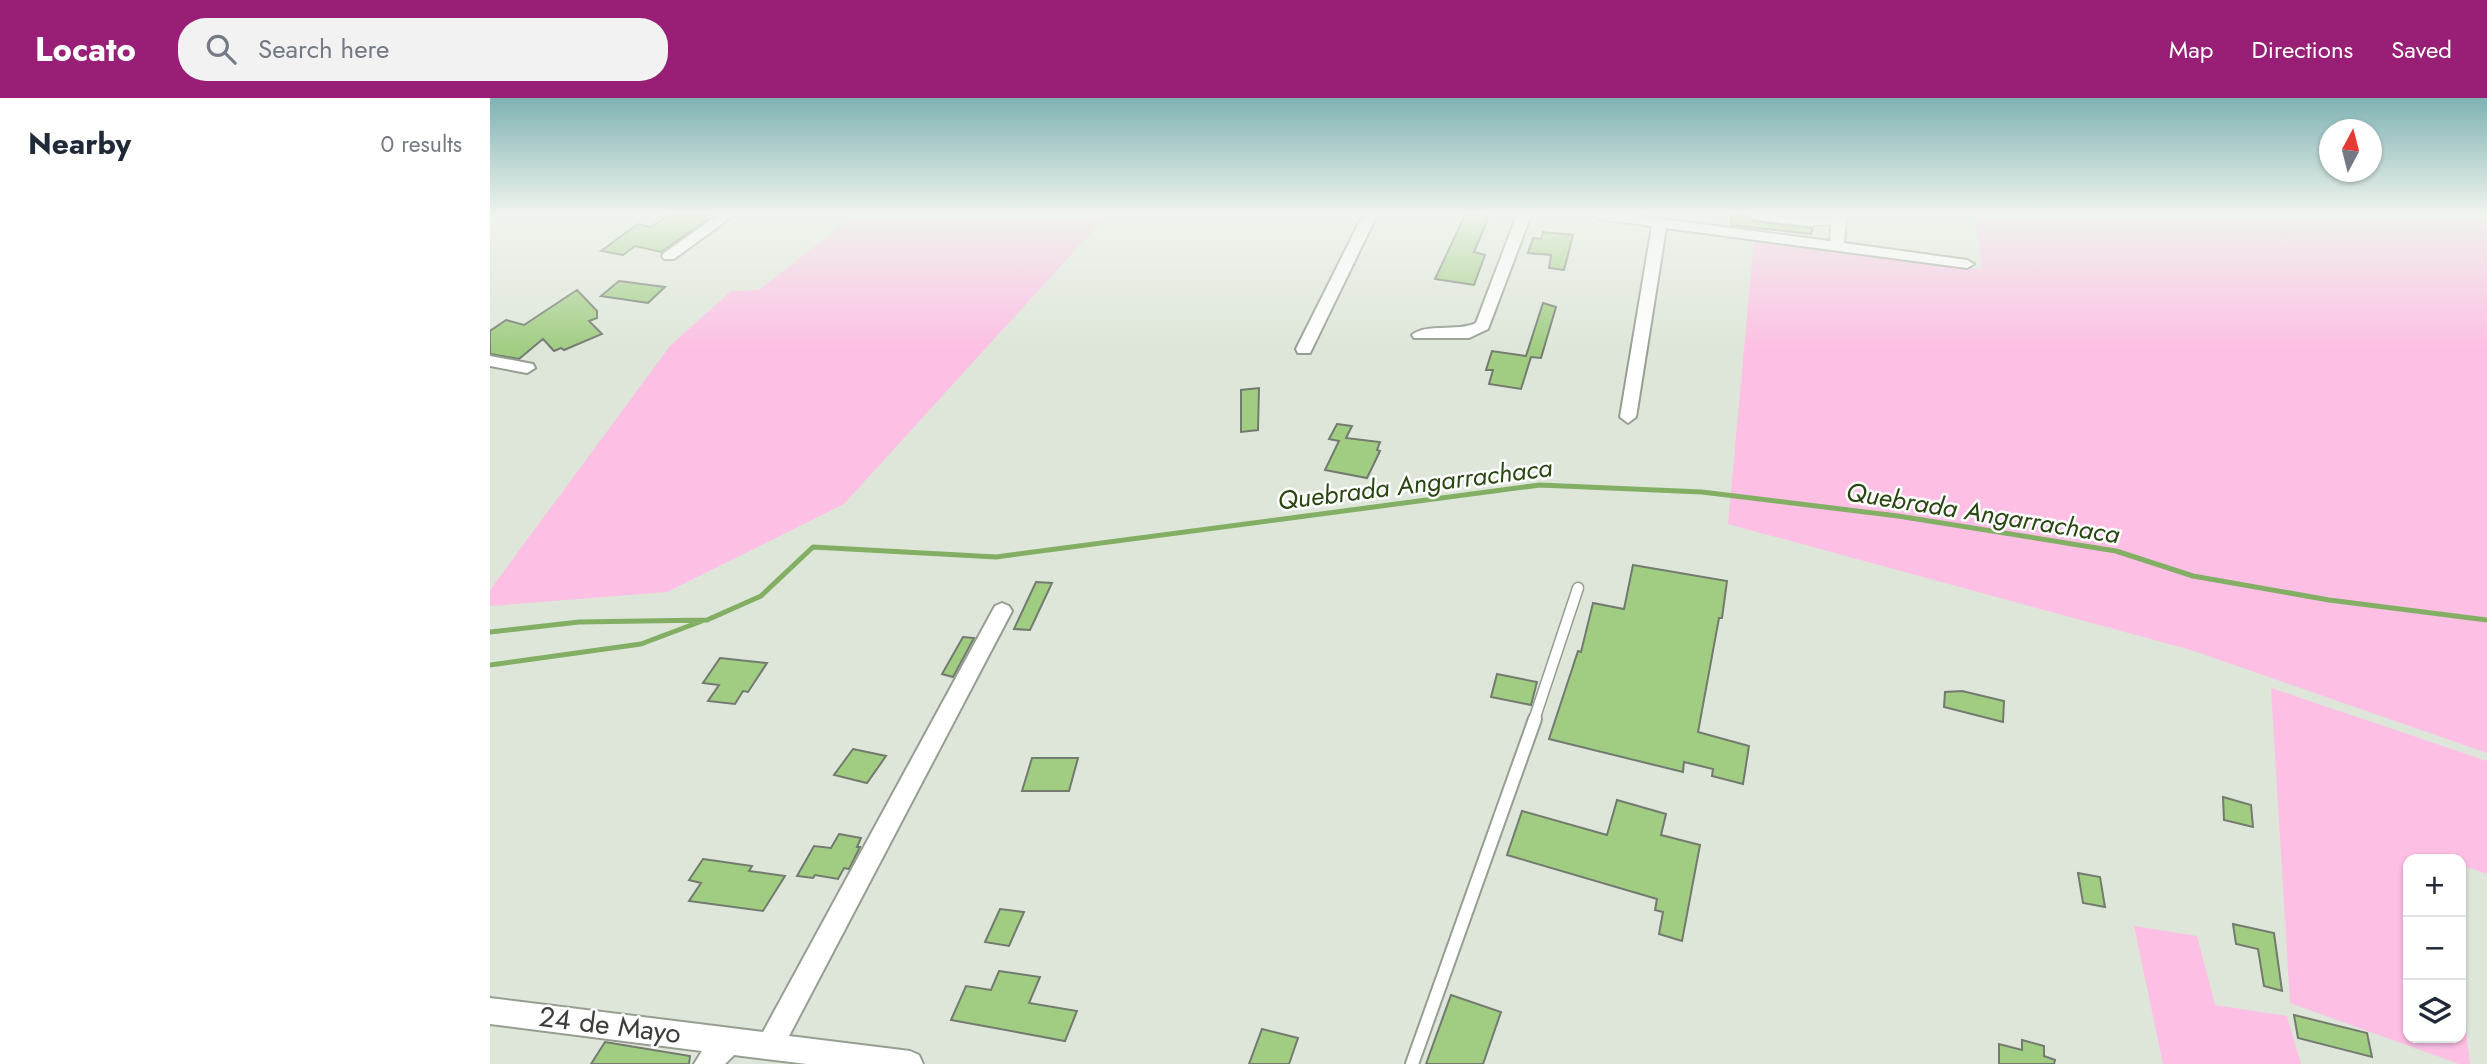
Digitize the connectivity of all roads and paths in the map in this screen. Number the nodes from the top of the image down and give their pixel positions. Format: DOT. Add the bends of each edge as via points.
graph roads {
  1 [pos="1348,260"];
  2 [pos="1507,260"];
  3 [pos="1654,260"];
  4 [pos="1939,260"];
  5 [pos="1968,264"];
  6 [pos="1420,335"];
  7 [pos="1304,349"];
  8 [pos="490,361"];
  9 [pos="527,368"];
  10 [pos="1628,417"];
  11 [pos="1578,588"];
  12 [pos="1002,611"];
  13 [pos="490,1011"];
  14 [pos="730,1040"];
  15 [pos="770,1046"];
  16 [pos="707,1064"];
  17 [pos="910,1064"];
  18 [pos="1412,1064"];
  1 -- 7 [label="street"];
  2 -- 6 [label="street" via="1483,326 1469,333"];
  3 -- 10 [label="street"];
  4 -- 5 [label="street"];
  8 -- 9 [label="street"];
  11 -- 18 [label="lane"];
  12 -- 15 [label="street"];
  13 -- 14 [label="street, 24 de Mayo"];
  14 -- 15 [label="street, 24 de Mayo"];
  14 -- 16 [label="street, 24 de Mayo"];
  15 -- 17 [label="street, 24 de Mayo"];
}
